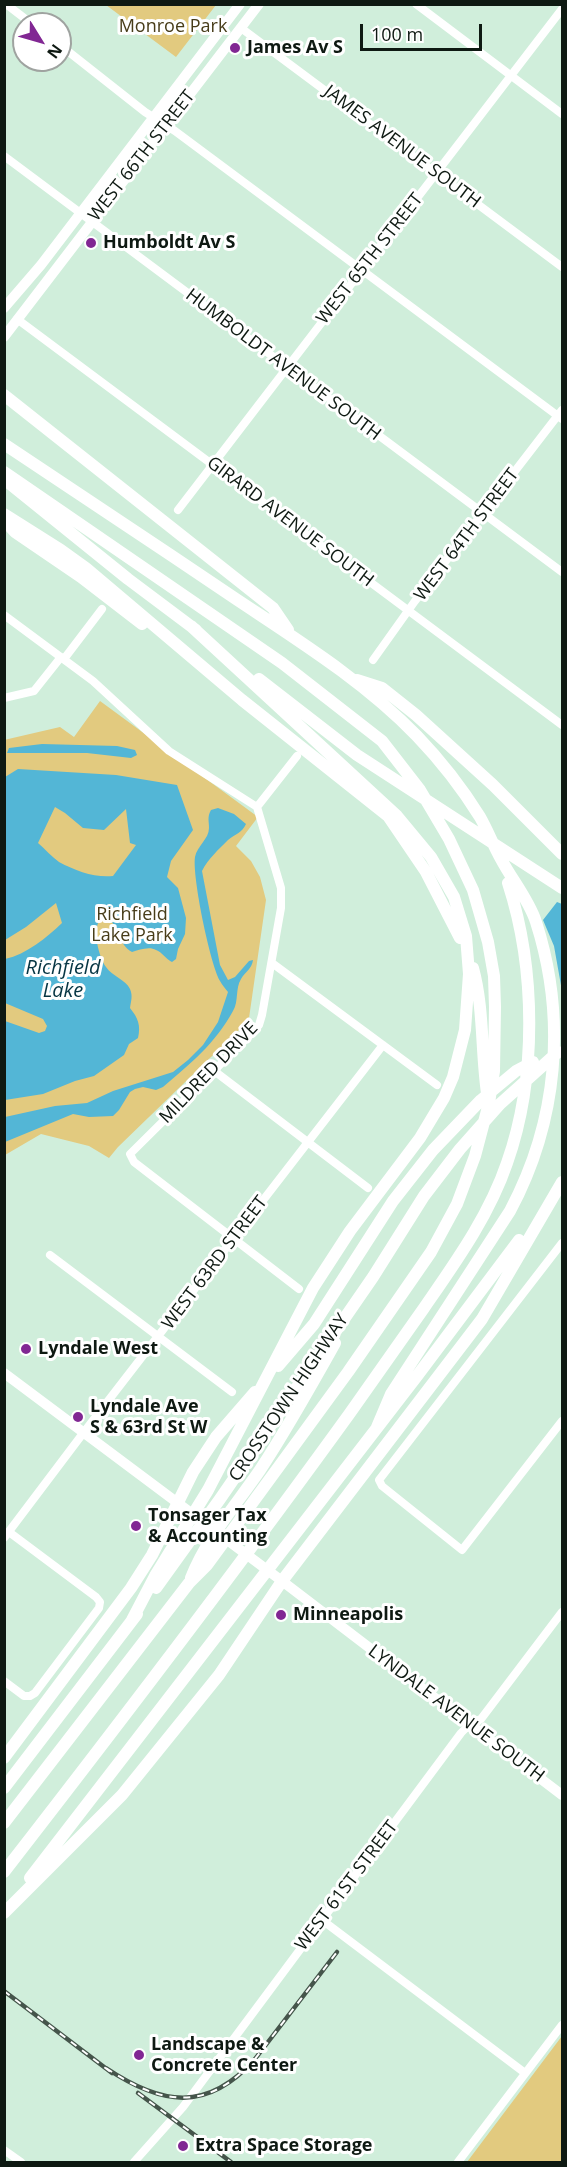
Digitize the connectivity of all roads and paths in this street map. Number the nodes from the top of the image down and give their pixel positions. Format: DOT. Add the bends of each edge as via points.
graph roads {
  1 [pos="240,4"];
  2 [pos="259,4"];
  3 [pos="416,4"];
  4 [pos="562,9"];
  5 [pos="241,27"];
  6 [pos="72,54"];
  7 [pos="511,76"];
  8 [pos="562,114"];
  9 [pos="153,118"];
  10 [pos="166,126"];
  11 [pos="4,156"];
  12 [pos="437,172"];
  13 [pos="80,213"];
  14 [pos="92,221"];
  15 [pos="562,267"];
  16 [pos="362,270"];
  17 [pos="4,308"];
  18 [pos="17,319"];
  19 [pos="4,337"];
  20 [pos="287,368"];
  21 [pos="4,395"];
  22 [pos="561,415"];
  23 [pos="4,444"];
  24 [pos="213,464"];
  25 [pos="4,472"];
  26 [pos="4,477"];
  27 [pos="178,510"];
  28 [pos="483,513"];
  29 [pos="4,514"];
  30 [pos="4,520"];
  31 [pos="562,572"];
  32 [pos="102,609"];
  33 [pos="409,611"];
  34 [pos="4,615"];
  35 [pos="191,626"];
  36 [pos="292,636"];
  37 [pos="62,658"];
  38 [pos="373,660"];
  39 [pos="199,664"];
  40 [pos="349,677"];
  41 [pos="4,698"];
  42 [pos="562,725"];
  43 [pos="297,756"];
  44 [pos="493,785"];
  45 [pos="257,807"];
  46 [pos="562,844"];
  47 [pos="562,854"];
  48 [pos="501,859"];
  49 [pos="562,888"];
  50 [pos="272,963"];
  51 [pos="383,1046"];
  52 [pos="562,1046"];
  53 [pos="213,1070"];
  54 [pos="437,1085"];
  55 [pos="489,1103"];
  56 [pos="308,1143"];
  57 [pos="562,1182"];
  58 [pos="368,1188"];
  59 [pos="234,1238"];
  60 [pos="562,1243"];
  61 [pos="50,1255"];
  62 [pos="372,1276"];
  63 [pos="299,1289"];
  64 [pos="159,1336"];
  65 [pos="4,1373"];
  66 [pos="232,1392"];
  67 [pos="562,1421"];
  68 [pos="377,1427"];
  69 [pos="84,1432"];
  70 [pos="179,1504"];
  71 [pos="238,1512"];
  72 [pos="7,1535"];
  73 [pos="181,1545"];
  74 [pos="282,1581"];
  75 [pos="562,1612"];
  76 [pos="4,1681"];
  77 [pos="470,1724"];
  78 [pos="4,1758"];
  79 [pos="4,1788"];
  80 [pos="562,1795"];
  81 [pos="4,1823"];
  82 [pos="4,1872"];
  83 [pos="4,1912"];
  84 [pos="322,1920"];
  85 [pos="562,2025"];
  86 [pos="525,2073"];
  87 [pos="4,2150"];
  88 [pos="21,2163"];
  89 [pos="134,2163"];
  90 [pos="458,2163"];
  1 -- 9 [label="main road, WEST 66TH STREET"];
  2 -- 5 [label="main road, WEST 66TH STREET"];
  3 -- 7 [label="street"];
  4 -- 7 [label="street, WEST 65TH STREET"];
  5 -- 10 [label="main road, WEST 66TH STREET"];
  5 -- 12 [label="street, JAMES AVENUE SOUTH"];
  6 -- 9 [label="street"];
  7 -- 8 [label="street"];
  7 -- 12 [label="street, WEST 65TH STREET"];
  9 -- 10 [label="street"];
  9 -- 13 [label="main road, WEST 66TH STREET"];
  10 -- 14 [label="main road, WEST 66TH STREET"];
  10 -- 16 [label="street"];
  11 -- 13 [label="street, HUMBOLDT AVENUE SOUTH"];
  12 -- 15 [label="street, JAMES AVENUE SOUTH"];
  12 -- 16 [label="street, WEST 65TH STREET"];
  13 -- 14 [label="street, HUMBOLDT AVENUE SOUTH"];
  13 -- 17 [label="main road, WEST 66TH STREET"];
  14 -- 18 [label="main road, WEST 66TH STREET"];
  14 -- 20 [label="street, HUMBOLDT AVENUE SOUTH"];
  16 -- 20 [label="street, WEST 65TH STREET"];
  16 -- 22 [label="street"];
  18 -- 19 [label="main road, WEST 66TH STREET"];
  18 -- 24 [label="street, GIRARD AVENUE SOUTH"];
  20 -- 24 [label="street, WEST 65TH STREET"];
  20 -- 28 [label="street, HUMBOLDT AVENUE SOUTH"];
  21 -- 36 [label="highway" via="273,608"];
  22 -- 28 [label="street, WEST 64TH STREET"];
  23 -- 36 [label="highway"];
  24 -- 27 [label="street, WEST 65TH STREET"];
  24 -- 33 [label="street, GIRARD AVENUE SOUTH"];
  25 -- 55 [label="highway" via="282,663 381,741 420,790 473,890 488,942 494,976 496,1038"];
  26 -- 35 [label="highway"];
  28 -- 31 [label="street, HUMBOLDT AVENUE SOUTH"];
  28 -- 33 [label="street, WEST 64TH STREET"];
  29 -- 39 [label="highway" via="87,568"];
  30 -- 39 [label="highway" via="15,532"];
  32 -- 37 [label="street"];
  33 -- 38 [label="street, WEST 64TH STREET"];
  33 -- 42 [label="street, GIRARD AVENUE SOUTH"];
  34 -- 37 [label="street"];
  35 -- 49 [label="highway" via="357,755"];
  35 -- 73 [label="highway" via="397,816 431,857 454,897 466,936 469,974 465,1030 453,1077 433,1118 313,1288"];
  36 -- 40 [label="highway"];
  37 -- 41 [label="street" via="34,692"];
  37 -- 45 [label="street" via="169,751"];
  39 -- 55 [label="highway" via="388,816 421,864 472,964 478,986"];
  40 -- 44 [label="highway" via="382,688"];
  40 -- 48 [label="highway" via="417,735 454,777"];
  43 -- 45 [label="street"];
  44 -- 46 [label="highway"];
  44 -- 47 [label="highway"];
  45 -- 50 [label="street, MILDRED DRIVE" via="281,888"];
  48 -- 68 [label="highway" via="536,920 549,972 556,1029 552,1090 543,1135 527,1180 510,1211 391,1394"];
  48 -- 82 [label="highway" via="522,938 530,1016 526,1088 506,1166 479,1225 264,1532"];
  50 -- 51 [label="street"];
  50 -- 53 [label="street, MILDRED DRIVE" via="259,1025"];
  51 -- 54 [label="street"];
  51 -- 56 [label="street, WEST 63RD STREET"];
  52 -- 62 [label="highway, CROSSTOWN HIGHWAY" via="500,1104 460,1149"];
  52 -- 70 [label="highway" via="516,1071 481,1100 433,1150 393,1202 314,1324 216,1437 193,1472"];
  53 -- 56 [label="street"];
  53 -- 59 [label="street, MILDRED DRIVE" via="130,1154 134,1162"];
  55 -- 71 [label="highway" via="457,1204 431,1252 348,1372"];
  56 -- 58 [label="street"];
  56 -- 59 [label="street, WEST 63RD STREET"];
  57 -- 68 [label="highway"];
  57 -- 74 [label="highway" via="482,1319"];
  59 -- 63 [label="street"];
  59 -- 64 [label="street, WEST 63RD STREET"];
  60 -- 67 [label="street" via="379,1480 462,1550"];
  61 -- 64 [label="street"];
  62 -- 71 [label="highway"];
  62 -- 73 [label="highway, CROSSTOWN HIGHWAY" via="220,1499"];
  64 -- 66 [label="street"];
  64 -- 69 [label="street, WEST 63RD STREET"];
  65 -- 69 [label="main road, LYNDALE AVENUE SOUTH"];
  68 -- 83 [label="highway"];
  69 -- 70 [label="main road, LYNDALE AVENUE SOUTH"];
  69 -- 72 [label="street, WEST 63RD STREET"];
  70 -- 74 [label="main road, LYNDALE AVENUE SOUTH"];
  70 -- 78 [label="highway" via="131,1588"];
  71 -- 81 [label="highway" via="189,1583"];
  72 -- 76 [label="street" via="100,1602 35,1693 24,1696"];
  73 -- 79 [label="highway, CROSSTOWN HIGHWAY" via="132,1620"];
  74 -- 77 [label="main road, LYNDALE AVENUE SOUTH"];
  74 -- 83 [label="highway" via="219,1675 122,1795"];
  75 -- 77 [label="street, WEST 61ST STREET" via="481,1719"];
  77 -- 80 [label="main road, LYNDALE AVENUE SOUTH"];
  77 -- 84 [label="street, WEST 61ST STREET"];
  84 -- 86 [label="street"];
  84 -- 89 [label="street, WEST 61ST STREET" via="174,2119"];
  85 -- 86 [label="street"];
  86 -- 90 [label="street"];
  87 -- 88 [label="street"];
}
